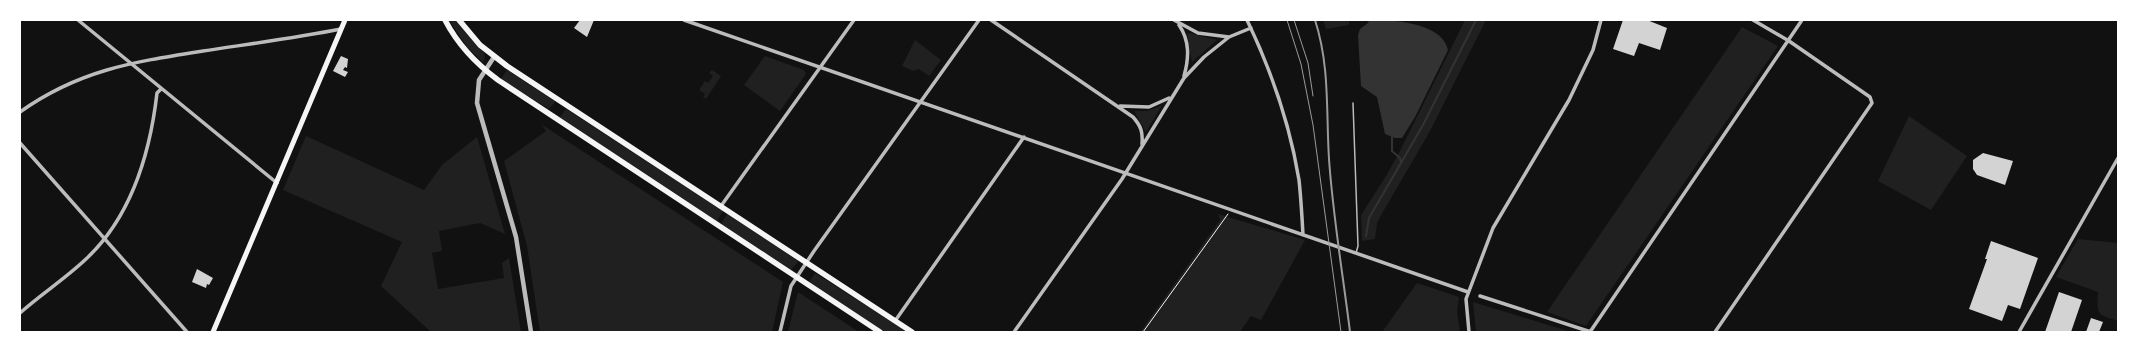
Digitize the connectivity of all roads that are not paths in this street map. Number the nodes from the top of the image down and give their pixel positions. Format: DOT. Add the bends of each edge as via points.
graph roads {
  1 [pos="78,20"];
  2 [pos="345,20"];
  3 [pos="445,20"];
  4 [pos="459,20"];
  5 [pos="684,20"];
  6 [pos="854,20"];
  7 [pos="979,20"];
  8 [pos="991,20"];
  9 [pos="1247,20"];
  10 [pos="1601,20"];
  11 [pos="1754,20"];
  12 [pos="1802,20"];
  13 [pos="1175,21"];
  14 [pos="1251,28"];
  15 [pos="341,29"];
  16 [pos="1229,37"];
  17 [pos="1789,41"];
  18 [pos="494,57"];
  19 [pos="130,63"];
  20 [pos="820,68"];
  21 [pos="484,70"];
  22 [pos="1184,78"];
  23 [pos="161,88"];
  24 [pos="1170,97"];
  25 [pos="920,102"];
  26 [pos="1353,103"];
  27 [pos="1118,106"];
  28 [pos="20,112"];
  29 [pos="1024,137"];
  30 [pos="20,143"];
  31 [pos="1142,145"];
  32 [pos="2118,158"];
  33 [pos="1126,173"];
  34 [pos="277,184"];
  35 [pos="721,206"];
  36 [pos="1303,235"];
  37 [pos="105,239"];
  38 [pos="1355,253"];
  39 [pos="806,262"];
  40 [pos="796,277"];
  41 [pos="1468,292"];
  42 [pos="1480,296"];
  43 [pos="20,313"];
  44 [pos="895,321"];
  45 [pos="187,332"];
  46 [pos="213,332"];
  47 [pos="531,332"];
  48 [pos="780,332"];
  49 [pos="880,332"];
  50 [pos="912,332"];
  51 [pos="1014,332"];
  52 [pos="1469,332"];
  53 [pos="1591,332"];
  54 [pos="1715,332"];
  55 [pos="2019,332"];
  1 -- 19 [label="street"];
  2 -- 15 [label="main road"];
  3 -- 21 [label="main road" via="463,48"];
  4 -- 18 [label="main road"];
  5 -- 20 [label="street"];
  6 -- 20 [label="street"];
  7 -- 25 [label="street"];
  8 -- 27 [label="street"];
  9 -- 14 [label="street"];
  10 -- 41 [label="street" via="1593,50 1570,100 1492,228"];
  11 -- 17 [label="street"];
  12 -- 17 [label="street"];
  13 -- 16 [label="street" via="1198,33"];
  13 -- 22 [label="street" via="1187,40 1188,62"];
  14 -- 16 [label="street"];
  14 -- 36 [label="street" via="1275,86 1290,144 1298,179"];
  15 -- 19 [label="street"];
  15 -- 34 [label="main road"];
  16 -- 22 [label="street" via="1204,57"];
  17 -- 53 [label="street"];
  17 -- 54 [label="street" via="1872,100"];
  18 -- 21 [label="street"];
  18 -- 35 [label="main road"];
  19 -- 23 [label="street"];
  19 -- 28 [label="street" via="85,76 57,89"];
  20 -- 25 [label="street"];
  20 -- 35 [label="street"];
  21 -- 40 [label="main road"];
  21 -- 47 [label="street" via="477,88 477,103 516,237"];
  22 -- 24 [label="street"];
  23 -- 34 [label="street"];
  23 -- 37 [label="street" via="157,93 152,135 141,172 122,212"];
  24 -- 27 [label="street" via="1149,107"];
  24 -- 31 [label="street"];
  25 -- 29 [label="street"];
  25 -- 39 [label="street"];
  26 -- 38 [label="lane" via="1358,246"];
  27 -- 31 [label="street" via="1140,125 1143,134"];
  29 -- 33 [label="street"];
  29 -- 44 [label="street"];
  30 -- 37 [label="street"];
  31 -- 33 [label="street"];
  32 -- 55 [label="street"];
  33 -- 36 [label="street"];
  33 -- 51 [label="street"];
  34 -- 46 [label="main road"];
  35 -- 39 [label="main road"];
  36 -- 38 [label="street"];
  37 -- 43 [label="street" via="62,281"];
  37 -- 45 [label="street"];
  38 -- 41 [label="street"];
  39 -- 40 [label="street"];
  39 -- 44 [label="main road"];
  40 -- 48 [label="street" via="791,286"];
  40 -- 49 [label="main road"];
  41 -- 52 [label="street" via="1466,302"];
  42 -- 53 [label="street"];
  44 -- 50 [label="main road"];
}
